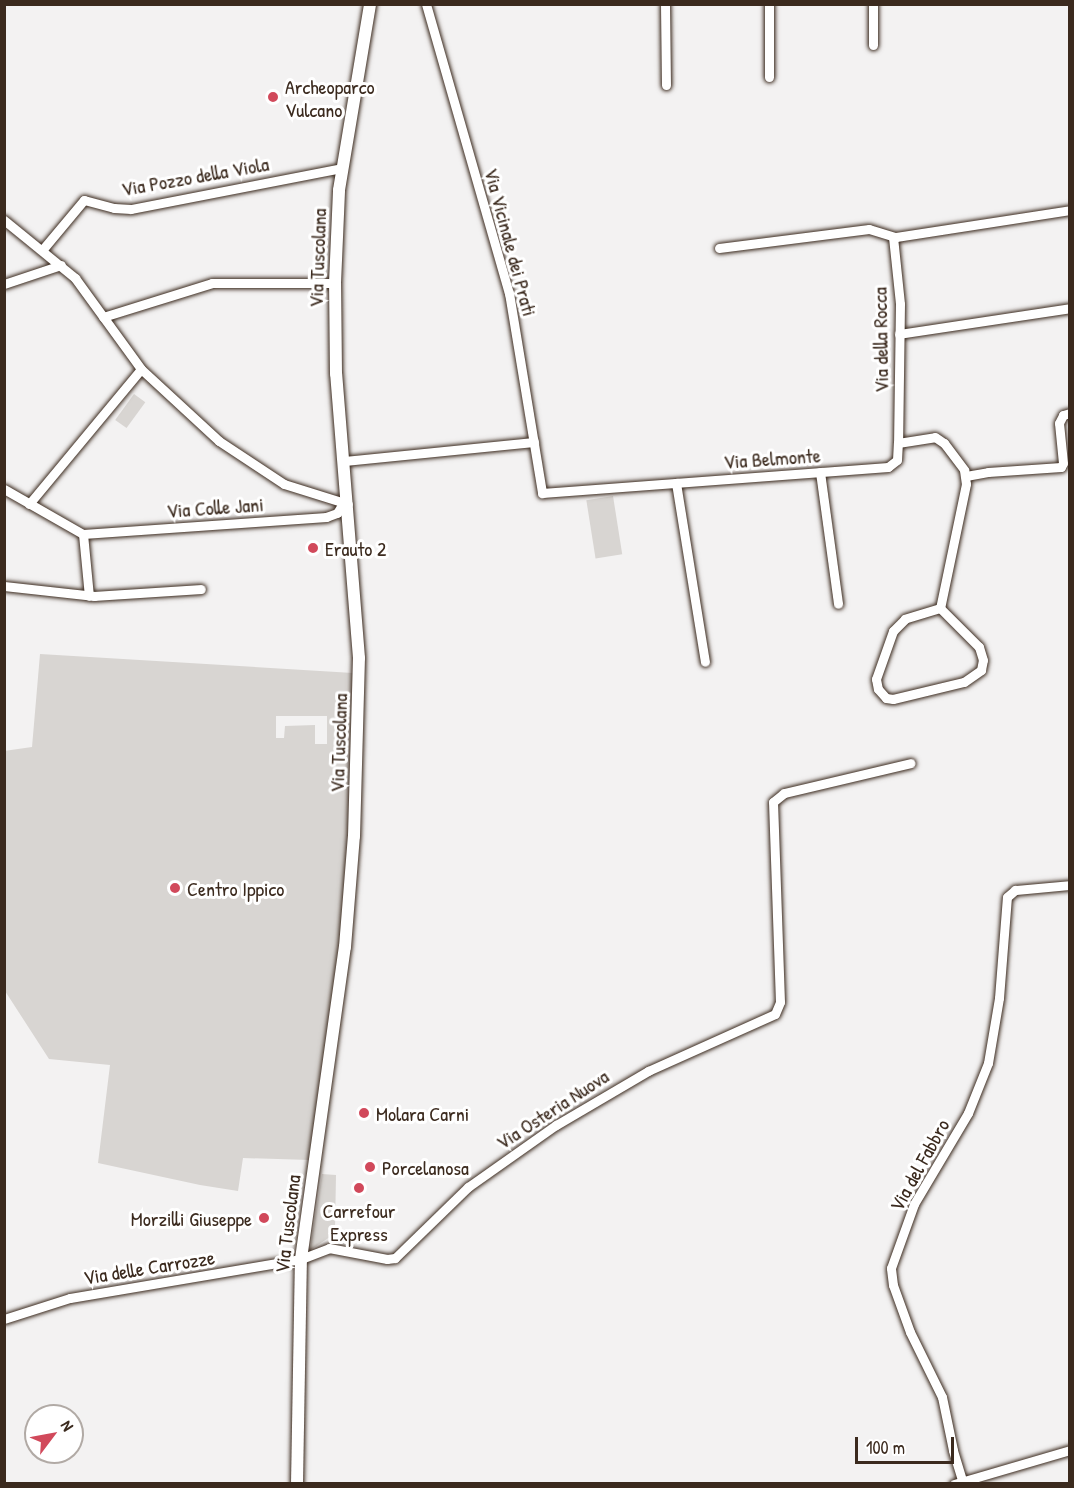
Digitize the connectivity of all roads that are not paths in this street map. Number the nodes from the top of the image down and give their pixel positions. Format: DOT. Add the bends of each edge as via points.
graph roads {
  1 [pos="370,4"];
  2 [pos="426,4"];
  3 [pos="665,4"];
  4 [pos="769,4"];
  5 [pos="873,4"];
  6 [pos="873,45"];
  7 [pos="769,77"];
  8 [pos="666,85"];
  9 [pos="342,168"];
  10 [pos="1070,210"];
  11 [pos="4,220"];
  12 [pos="893,237"];
  13 [pos="719,248"];
  14 [pos="43,249"];
  15 [pos="61,265"];
  16 [pos="334,283"];
  17 [pos="4,284"];
  18 [pos="1070,308"];
  19 [pos="103,317"];
  20 [pos="899,334"];
  21 [pos="141,369"];
  22 [pos="1070,413"];
  23 [pos="534,442"];
  24 [pos="898,443"];
  25 [pos="344,461"];
  26 [pos="820,472"];
  27 [pos="966,476"];
  28 [pos="676,483"];
  29 [pos="4,489"];
  30 [pos="542,493"];
  31 [pos="346,503"];
  32 [pos="30,504"];
  33 [pos="83,534"];
  34 [pos="4,586"];
  35 [pos="201,589"];
  36 [pos="89,596"];
  37 [pos="838,604"];
  38 [pos="940,608"];
  39 [pos="705,662"];
  40 [pos="911,763"];
  41 [pos="1070,885"];
  42 [pos="301,1259"];
  43 [pos="4,1319"];
  44 [pos="1070,1450"];
  45 [pos="958,1482"];
  46 [pos="297,1484"];
  1 -- 9 [label="main road, Via Tuscolana"];
  2 -- 23 [label="street, Via Vicinale dei Prati" via="506,279"];
  3 -- 8 [label="street"];
  4 -- 7 [label="street"];
  5 -- 6 [label="street"];
  9 -- 14 [label="street, Via Pozzo della Viola" via="135,208 114,208 84,200"];
  9 -- 16 [label="main road, Via Tuscolana"];
  10 -- 12 [label="street"];
  11 -- 14 [label="street"];
  12 -- 13 [label="street" via="869,230"];
  12 -- 20 [label="street, Via della Rocca" via="900,301"];
  14 -- 15 [label="street"];
  15 -- 17 [label="street"];
  15 -- 19 [label="street"];
  16 -- 19 [label="street" via="212,283"];
  16 -- 25 [label="main road, Via Tuscolana"];
  18 -- 20 [label="street"];
  19 -- 21 [label="street"];
  20 -- 24 [label="street, Via della Rocca"];
  21 -- 31 [label="street" via="249,464 288,486"];
  21 -- 32 [label="street"];
  22 -- 27 [label="street" via="1059,420 1061,467"];
  23 -- 25 [label="street"];
  23 -- 30 [label="street, Via Vicinale dei Prati"];
  24 -- 26 [label="street, Via Belmonte" via="898,459 891,466"];
  24 -- 27 [label="street" via="927,436 937,438"];
  25 -- 31 [label="main road, Via Tuscolana"];
  26 -- 28 [label="street, Via Belmonte"];
  26 -- 37 [label="street"];
  27 -- 38 [label="street"];
  28 -- 30 [label="street, Via Belmonte"];
  28 -- 39 [label="street"];
  29 -- 32 [label="street"];
  31 -- 33 [label="street, Via Colle Jani" via="337,513 326,517"];
  31 -- 42 [label="main road, Via Tuscolana" via="359,658 354,836 345,947"];
  32 -- 33 [label="street"];
  33 -- 36 [label="street"];
  34 -- 36 [label="street"];
  35 -- 36 [label="street"];
  38 -- 38 [label="street" via="905,619 893,631 876,677 878,689 886,698 964,682 981,670 983,657 979,647"];
  40 -- 42 [label="street, Via Osteria Nuova" via="786,792 774,800 780,1002 775,1014 648,1071 556,1125 468,1187 396,1258 329,1248"];
  41 -- 45 [label="street, Via del Fabbro" via="1008,894 999,998 988,1063 968,1113 914,1204 891,1271 917,1351 942,1397"];
  42 -- 43 [label="street, Via delle Carrozze" via="81,1296"];
  42 -- 46 [label="main road, Via Tuscolana"];
  44 -- 45 [label="street"];
}
